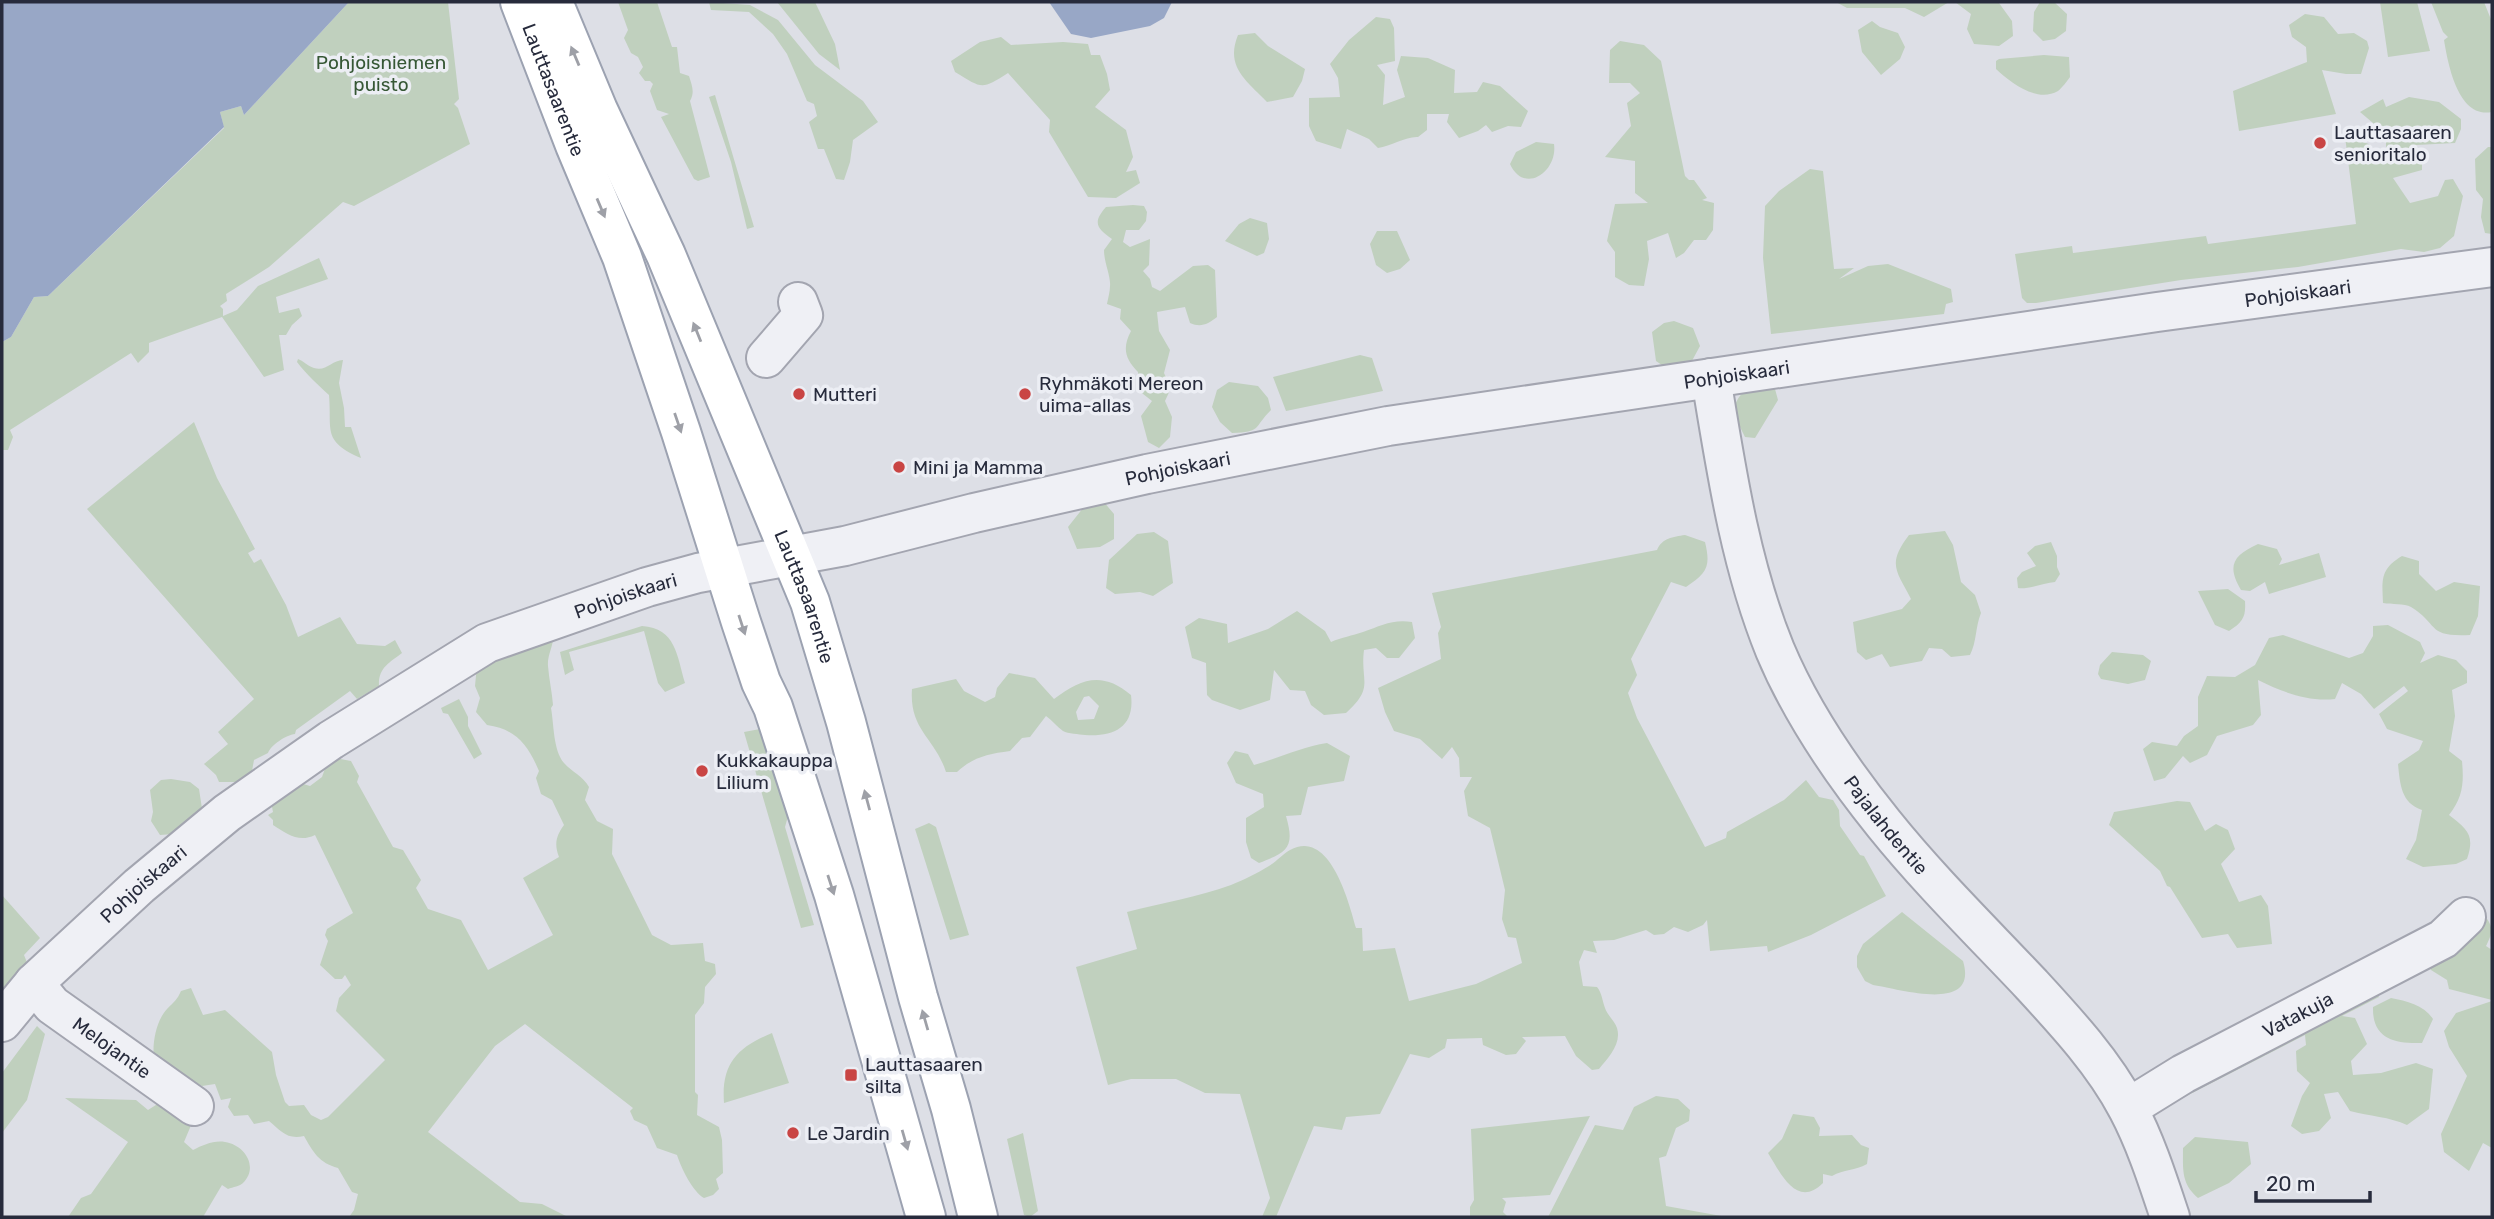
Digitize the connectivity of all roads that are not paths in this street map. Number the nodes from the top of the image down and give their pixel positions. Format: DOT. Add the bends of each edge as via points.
graph roads {
  1 [pos="520,2"];
  2 [pos="553,2"];
  3 [pos="2492,267"];
  4 [pos="798,302"];
  5 [pos="766,358"];
  6 [pos="1711,378"];
  7 [pos="789,556"];
  8 [pos="724,568"];
  9 [pos="2466,916"];
  10 [pos="34,983"];
  11 [pos="2,1022"];
  12 [pos="194,1106"];
  13 [pos="2127,1108"];
  14 [pos="926,1217"];
  15 [pos="978,1217"];
  16 [pos="2170,1217"];
  1 -- 8 [label="main road, Lauttasaarentie, one-way" via="622,257"];
  7 -- 2 [label="main road, Lauttasaarentie, one-way" via="666,255"];
  3 -- 6 [label="street, Pohjoiskaari"];
  4 -- 5 [label="street" via="803,315"];
  6 -- 7 [label="street, Pohjoiskaari" via="1313,440"];
  6 -- 13 [label="street, Pajalahdentie" via="1739,529 1761,609 1793,688 1884,825 2078,1036"];
  7 -- 8 [label="street, Pohjoiskaari"];
  15 -- 7 [label="main road, Lauttasaarentie, one-way" via="846,722 810,602"];
  8 -- 10 [label="street, Pohjoiskaari" via="647,587 487,643 460,658 227,813"];
  8 -- 14 [label="main road, Lauttasaarentie, one-way" via="834,895"];
  9 -- 13 [label="street, Vatakuja" via="2443,939 2183,1074"];
  10 -- 11 [label="street, Pohjoiskaari"];
  10 -- 12 [label="street, Melojantie" via="52,1005"];
  13 -- 16 [label="street, Pajalahdentie"];
}
